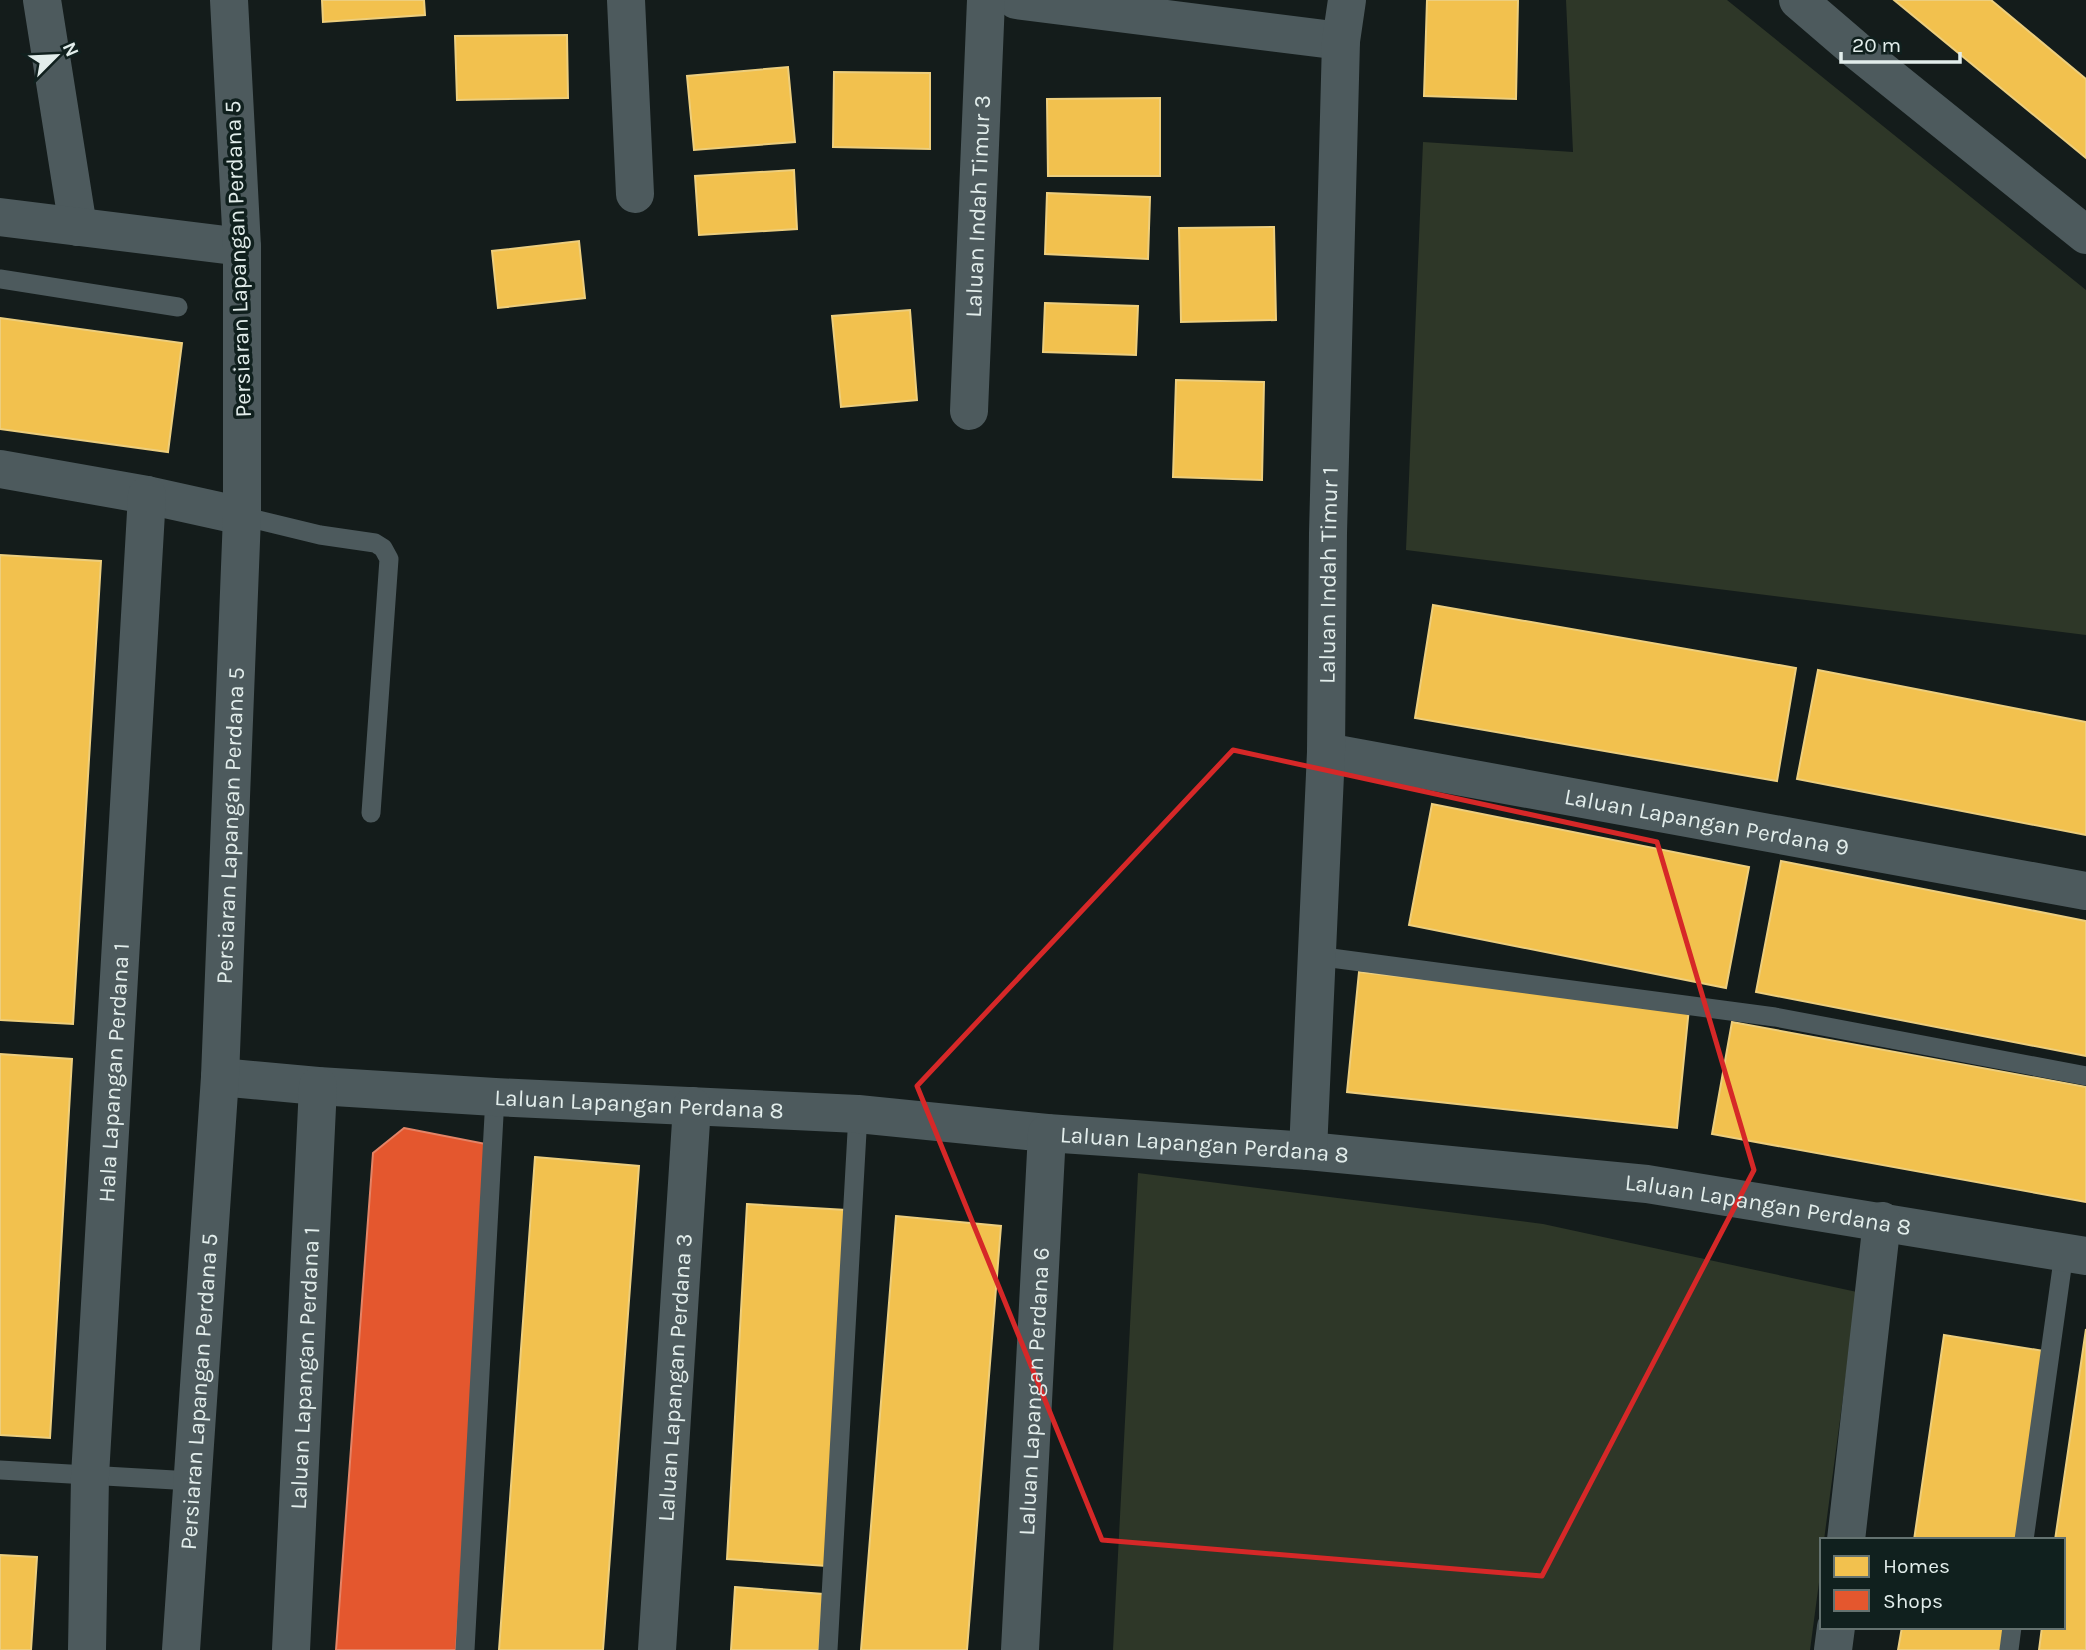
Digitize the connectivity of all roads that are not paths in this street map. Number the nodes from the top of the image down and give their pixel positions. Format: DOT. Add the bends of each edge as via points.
graph roads {
  1 [pos="43,0"];
  2 [pos="229,0"];
  3 [pos="626,0"];
  4 [pos="986,0"];
  5 [pos="1016,0"];
  6 [pos="1347,0"];
  7 [pos="1798,0"];
  8 [pos="1342,41"];
  9 [pos="635,194"];
  10 [pos="0,217"];
  11 [pos="78,227"];
  12 [pos="2086,235"];
  13 [pos="242,247"];
  14 [pos="0,279"];
  15 [pos="178,307"];
  16 [pos="970,411"];
  17 [pos="0,469"];
  18 [pos="147,495"];
  19 [pos="243,516"];
  20 [pos="1326,752"];
  21 [pos="371,813"];
  22 [pos="2086,891"];
  23 [pos="1316,956"];
  24 [pos="2086,1076"];
  25 [pos="220,1077"];
  26 [pos="318,1086"];
  27 [pos="495,1097"];
  28 [pos="692,1106"];
  29 [pos="858,1114"];
  30 [pos="1047,1133"];
  31 [pos="1308,1151"];
  32 [pos="1882,1221"];
  33 [pos="2075,1255"];
  34 [pos="0,1470"];
  35 [pos="90,1476"];
  36 [pos="192,1481"];
  37 [pos="1846,1538"];
  38 [pos="2024,1538"];
  39 [pos="1836,1629"];
  40 [pos="2012,1629"];
  41 [pos="87,1650"];
  42 [pos="181,1650"];
  43 [pos="292,1650"];
  44 [pos="465,1650"];
  45 [pos="657,1650"];
  46 [pos="828,1650"];
  47 [pos="1020,1650"];
  48 [pos="1833,1650"];
  49 [pos="2009,1650"];
  1 -- 11 [label="street"];
  2 -- 13 [label="street, Persiaran Lapangan Perdana 5"];
  3 -- 9 [label="street"];
  4 -- 16 [label="street, Laluan Indah Timur 3"];
  5 -- 8 [label="street"];
  6 -- 8 [label="street, Laluan Indah Timur 1"];
  7 -- 12 [label="street"];
  8 -- 20 [label="street, Laluan Indah Timur 1"];
  10 -- 11 [label="street"];
  11 -- 13 [label="street"];
  13 -- 19 [label="street, Persiaran Lapangan Perdana 5"];
  14 -- 15 [label="lane"];
  17 -- 18 [label="street"];
  18 -- 19 [label="street"];
  18 -- 35 [label="street, Hala Lapangan Perdana 1"];
  19 -- 21 [label="lane" via="375,543 389,559"];
  19 -- 25 [label="street, Persiaran Lapangan Perdana 5"];
  20 -- 22 [label="street, Laluan Lapangan Perdana 9"];
  20 -- 23 [label="street, Laluan Indah Timur 1"];
  23 -- 24 [label="lane" via="1775,1017"];
  23 -- 31 [label="street, Laluan Indah Timur 1"];
  25 -- 26 [label="street, Laluan Lapangan Perdana 8"];
  25 -- 36 [label="street, Persiaran Lapangan Perdana 5"];
  26 -- 27 [label="street, Laluan Lapangan Perdana 8"];
  26 -- 43 [label="street, Laluan Lapangan Perdana 1"];
  27 -- 28 [label="street, Laluan Lapangan Perdana 8"];
  27 -- 44 [label="lane"];
  28 -- 29 [label="street, Laluan Lapangan Perdana 8"];
  28 -- 45 [label="street, Laluan Lapangan Perdana 3"];
  29 -- 30 [label="street, Laluan Lapangan Perdana 8"];
  29 -- 46 [label="lane"];
  30 -- 31 [label="street, Laluan Lapangan Perdana 8"];
  30 -- 47 [label="street, Laluan Lapangan Perdana 6"];
  31 -- 32 [label="street, Laluan Lapangan Perdana 8" via="1647,1184"];
  32 -- 33 [label="street, Laluan Lapangan Perdana 8"];
  32 -- 37 [label="street"];
  33 -- 38 [label="lane"];
  34 -- 35 [label="lane"];
  35 -- 36 [label="lane"];
  35 -- 41 [label="street, Hala Lapangan Perdana 1"];
  36 -- 42 [label="street, Persiaran Lapangan Perdana 5"];
  39 -- 48 [label="street"];
  40 -- 49 [label="lane"];
}
